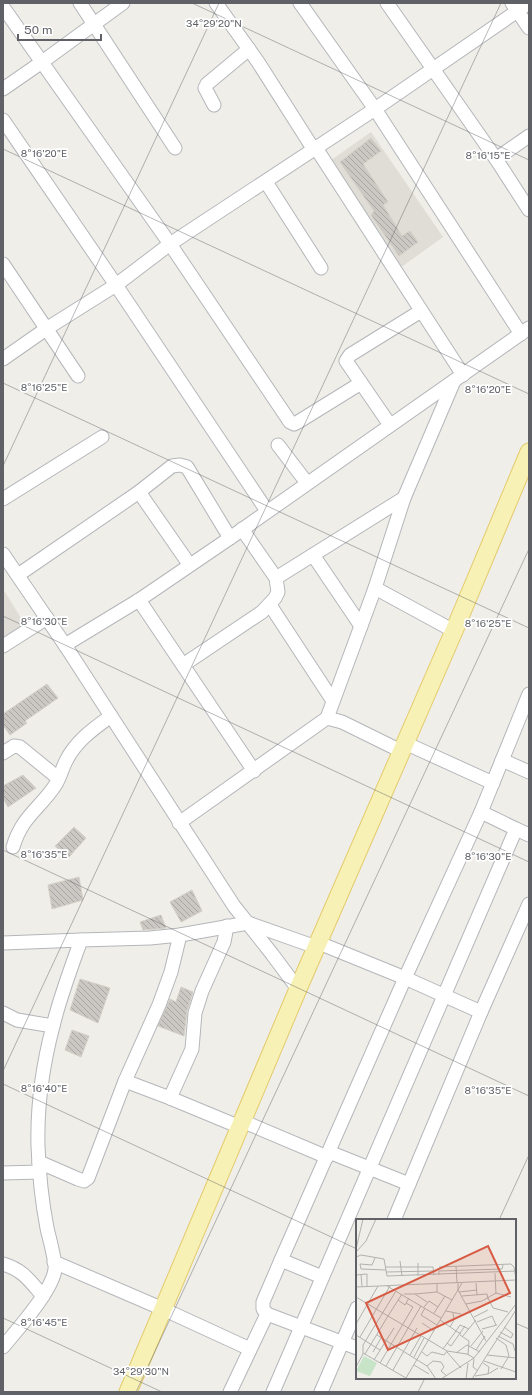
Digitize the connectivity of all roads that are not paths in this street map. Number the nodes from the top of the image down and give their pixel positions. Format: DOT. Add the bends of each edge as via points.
graph roads {
  1 [pos="80,3"];
  2 [pos="123,3"];
  3 [pos="216,3"];
  4 [pos="300,3"];
  5 [pos="387,3"];
  6 [pos="529,3"];
  7 [pos="3,7"];
  8 [pos="515,7"];
  9 [pos="94,23"];
  10 [pos="529,28"];
  11 [pos="248,49"];
  12 [pos="42,62"];
  13 [pos="433,70"];
  14 [pos="3,89"];
  15 [pos="214,105"];
  16 [pos="375,109"];
  17 [pos="3,120"];
  18 [pos="529,136"];
  19 [pos="175,148"];
  20 [pos="315,149"];
  21 [pos="496,159"];
  22 [pos="266,182"];
  23 [pos="529,210"];
  24 [pos="170,244"];
  25 [pos="3,264"];
  26 [pos="321,268"];
  27 [pos="116,285"];
  28 [pos="421,311"];
  29 [pos="46,329"];
  30 [pos="525,331"];
  31 [pos="3,359"];
  32 [pos="78,376"];
  33 [pos="458,378"];
  34 [pos="360,383"];
  35 [pos="390,425"];
  36 [pos="102,437"];
  37 [pos="278,445"];
  38 [pos="529,452"];
  39 [pos="307,483"];
  40 [pos="139,492"];
  41 [pos="404,498"];
  42 [pos="3,499"];
  43 [pos="267,511"];
  44 [pos="242,529"];
  45 [pos="230,538"];
  46 [pos="3,554"];
  47 [pos="313,555"];
  48 [pos="189,564"];
  49 [pos="18,575"];
  50 [pos="276,578"];
  51 [pos="375,588"];
  52 [pos="139,600"];
  53 [pos="270,605"];
  54 [pos="47,618"];
  55 [pos="361,626"];
  56 [pos="454,631"];
  57 [pos="66,645"];
  58 [pos="3,646"];
  59 [pos="183,665"];
  60 [pos="529,694"];
  61 [pos="333,701"];
  62 [pos="111,716"];
  63 [pos="327,718"];
  64 [pos="403,747"];
  65 [pos="3,753"];
  66 [pos="502,760"];
  67 [pos="254,771"];
  68 [pos="529,772"];
  69 [pos="58,778"];
  70 [pos="493,783"];
  71 [pos="481,812"];
  72 [pos="179,823"];
  73 [pos="516,830"];
  74 [pos="529,835"];
  75 [pos="13,847"];
  76 [pos="529,904"];
  77 [pos="248,923"];
  78 [pos="227,926"];
  79 [pos="180,935"];
  80 [pos="81,940"];
  81 [pos="3,943"];
  82 [pos="317,945"];
  83 [pos="405,978"];
  84 [pos="298,989"];
  85 [pos="444,995"];
  86 [pos="481,1012"];
  87 [pos="3,1013"];
  88 [pos="53,1026"];
  89 [pos="125,1081"];
  90 [pos="170,1098"];
  91 [pos="241,1124"];
  92 [pos="328,1155"];
  93 [pos="40,1167"];
  94 [pos="369,1168"];
  95 [pos="3,1173"];
  96 [pos="409,1184"];
  97 [pos="394,1219"];
  98 [pos="281,1260"];
  99 [pos="54,1262"];
  100 [pos="3,1264"];
  101 [pos="322,1278"];
  102 [pos="43,1296"];
  103 [pos="163,1309"];
  104 [pos="356,1310"];
  105 [pos="267,1314"];
  106 [pos="302,1327"];
  107 [pos="343,1342"];
  108 [pos="3,1347"];
  109 [pos="356,1348"];
  110 [pos="250,1349"];
  111 [pos="128,1392"];
  112 [pos="230,1392"];
  113 [pos="273,1392"];
  114 [pos="321,1392"];
  1 -- 9 [label="street"];
  2 -- 9 [label="street"];
  3 -- 11 [label="street"];
  4 -- 16 [label="street"];
  5 -- 13 [label="street"];
  6 -- 8 [label="street"];
  7 -- 12 [label="street"];
  8 -- 10 [label="street"];
  8 -- 13 [label="street"];
  9 -- 12 [label="street"];
  9 -- 19 [label="street"];
  11 -- 15 [label="street" via="207,84 206,92"];
  11 -- 20 [label="street"];
  12 -- 14 [label="street"];
  12 -- 24 [label="street"];
  13 -- 16 [label="street"];
  13 -- 21 [label="street"];
  16 -- 20 [label="street"];
  16 -- 30 [label="street"];
  17 -- 27 [label="street"];
  18 -- 21 [label="street"];
  20 -- 22 [label="street"];
  20 -- 28 [label="street"];
  21 -- 23 [label="street"];
  22 -- 24 [label="street"];
  22 -- 26 [label="street"];
  24 -- 27 [label="street"];
  24 -- 34 [label="street" via="290,422 298,422"];
  25 -- 29 [label="street"];
  27 -- 29 [label="street"];
  27 -- 43 [label="street"];
  28 -- 33 [label="street"];
  28 -- 34 [label="street" via="347,358 347,364"];
  29 -- 31 [label="street"];
  29 -- 32 [label="street"];
  30 -- 33 [label="street"];
  33 -- 35 [label="street"];
  33 -- 41 [label="street"];
  34 -- 35 [label="street"];
  35 -- 39 [label="street"];
  36 -- 42 [label="street"];
  37 -- 39 [label="street"];
  38 -- 56 [label="main road"];
  39 -- 43 [label="street"];
  40 -- 45 [label="street" via="172,466 180,464 187,467"];
  40 -- 48 [label="street"];
  40 -- 49 [label="street"];
  41 -- 47 [label="street"];
  41 -- 51 [label="street"];
  43 -- 44 [label="street"];
  44 -- 45 [label="street"];
  44 -- 50 [label="street"];
  45 -- 48 [label="street"];
  46 -- 49 [label="street"];
  47 -- 50 [label="street"];
  47 -- 55 [label="street"];
  48 -- 52 [label="street"];
  49 -- 54 [label="street"];
  50 -- 53 [label="street" via="278,592"];
  51 -- 55 [label="street"];
  51 -- 56 [label="street"];
  52 -- 57 [label="street"];
  52 -- 59 [label="street"];
  53 -- 59 [label="street"];
  53 -- 61 [label="street"];
  54 -- 57 [label="street"];
  54 -- 58 [label="street"];
  55 -- 61 [label="street"];
  56 -- 64 [label="main road"];
  57 -- 62 [label="street"];
  59 -- 67 [label="street"];
  60 -- 66 [label="street"];
  61 -- 63 [label="street"];
  62 -- 69 [label="street" via="77,743"];
  62 -- 72 [label="street"];
  63 -- 64 [label="street"];
  63 -- 67 [label="street"];
  64 -- 70 [label="street"];
  64 -- 82 [label="main road"];
  65 -- 69 [label="street" via="14,746 20,747"];
  66 -- 68 [label="street"];
  66 -- 70 [label="street"];
  67 -- 72 [label="street"];
  69 -- 75 [label="street" via="49,793 23,823"];
  70 -- 71 [label="street"];
  71 -- 73 [label="street"];
  71 -- 83 [label="street"];
  72 -- 77 [label="street"];
  73 -- 74 [label="street"];
  73 -- 85 [label="street"];
  76 -- 86 [label="street"];
  77 -- 78 [label="street"];
  77 -- 82 [label="street"];
  77 -- 84 [label="street"];
  78 -- 79 [label="street"];
  78 -- 90 [label="street" via="224,942 195,1013 192,1049"];
  79 -- 80 [label="street"];
  79 -- 89 [label="street" via="173,966 159,1005"];
  80 -- 81 [label="street"];
  80 -- 88 [label="street"];
  82 -- 83 [label="street"];
  82 -- 84 [label="main road"];
  83 -- 85 [label="street"];
  83 -- 92 [label="street"];
  84 -- 91 [label="main road"];
  85 -- 86 [label="street"];
  85 -- 94 [label="street"];
  86 -- 96 [label="street"];
  87 -- 88 [label="street" via="17,1020"];
  88 -- 93 [label="street" via="40,1100"];
  89 -- 90 [label="street"];
  89 -- 93 [label="street" via="88,1178 78,1179"];
  90 -- 91 [label="street"];
  91 -- 92 [label="street"];
  91 -- 103 [label="main road"];
  92 -- 94 [label="street"];
  92 -- 98 [label="street"];
  93 -- 95 [label="street"];
  93 -- 99 [label="street"];
  94 -- 96 [label="street"];
  94 -- 101 [label="street"];
  96 -- 97 [label="street"];
  98 -- 101 [label="street"];
  98 -- 105 [label="street" via="263,1302 263,1309"];
  99 -- 102 [label="street" via="56,1269"];
  99 -- 103 [label="street"];
  100 -- 102 [label="street" via="24,1274"];
  101 -- 106 [label="street"];
  102 -- 108 [label="street"];
  103 -- 110 [label="street"];
  103 -- 111 [label="main road"];
  104 -- 107 [label="street"];
  105 -- 106 [label="street"];
  105 -- 110 [label="street"];
  106 -- 107 [label="street"];
  106 -- 113 [label="street"];
  107 -- 109 [label="street"];
  107 -- 114 [label="street"];
  110 -- 112 [label="street"];
}
